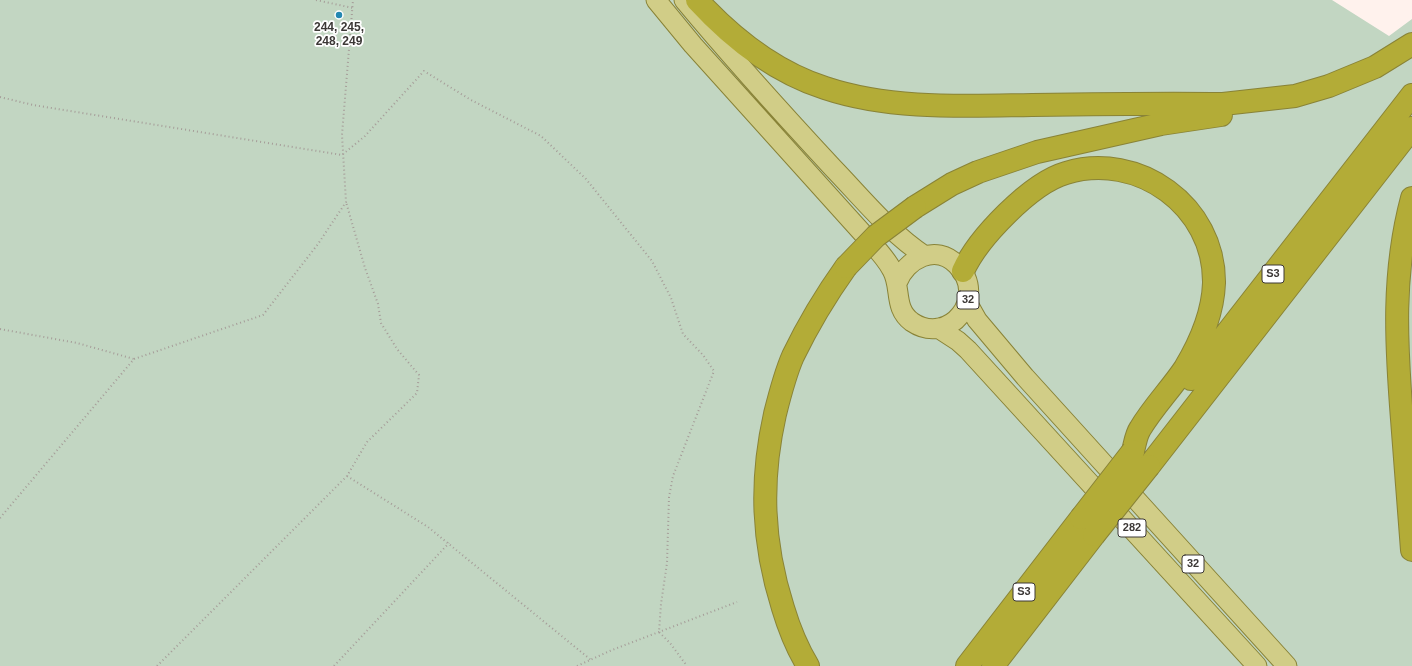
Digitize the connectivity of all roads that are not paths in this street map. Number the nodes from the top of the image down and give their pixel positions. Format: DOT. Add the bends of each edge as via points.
graph roads {
  1 [pos="656,0"];
  2 [pos="684,0"];
  3 [pos="697,0"];
  4 [pos="1412,44"];
  5 [pos="1412,95"];
  6 [pos="1289,97"];
  7 [pos="1412,128"];
  8 [pos="1412,198"];
  9 [pos="925,256"];
  10 [pos="963,271"];
  11 [pos="897,284"];
  12 [pos="968,304"];
  13 [pos="938,328"];
  14 [pos="1133,452"];
  15 [pos="1412,550"];
  16 [pos="808,666"];
  17 [pos="967,666"];
  18 [pos="993,666"];
  19 [pos="1257,666"];
  20 [pos="1287,666"];
  1 -- 11 [label="main road" via="693,45 866,237 892,270"];
  2 -- 9 [label="main road" via="720,44 871,208 901,238"];
  3 -- 6 [label="highway" via="733,37 778,66 825,88 881,101 982,106 1223,104 1278,96"];
  4 -- 6 [label="highway" via="1388,60 1350,78"];
  5 -- 14 [label="highway, S3"];
  6 -- 16 [label="highway, bridge" via="1280,102 1161,124 1036,152 978,172 914,207 876,236 846,267 815,313 793,357 771,432 765,478 765,516 770,558 790,630"];
  7 -- 18 [label="highway, S3, bridge"];
  8 -- 15 [label="highway" via="1404,227 1397,274 1396,329"];
  9 -- 10 [label="main road" via="947,258"];
  9 -- 11 [label="main road" via="910,263 902,272"];
  10 -- 12 [label="main road, 32" via="970,293"];
  10 -- 14 [label="highway" via="976,248 1006,216 1031,192 1065,173 1098,168 1132,172 1163,186 1184,205 1202,230 1212,261 1214,285 1210,308 1196,348 1185,368 1139,430"];
  11 -- 13 [label="main road" via="898,301 906,316 920,326"];
  12 -- 13 [label="main road, 32" via="956,320"];
  12 -- 20 [label="main road, 32" via="977,320 1025,377"];
  13 -- 19 [label="main road, 282" via="968,350"];
  14 -- 17 [label="highway, S3, bridge"];
}
